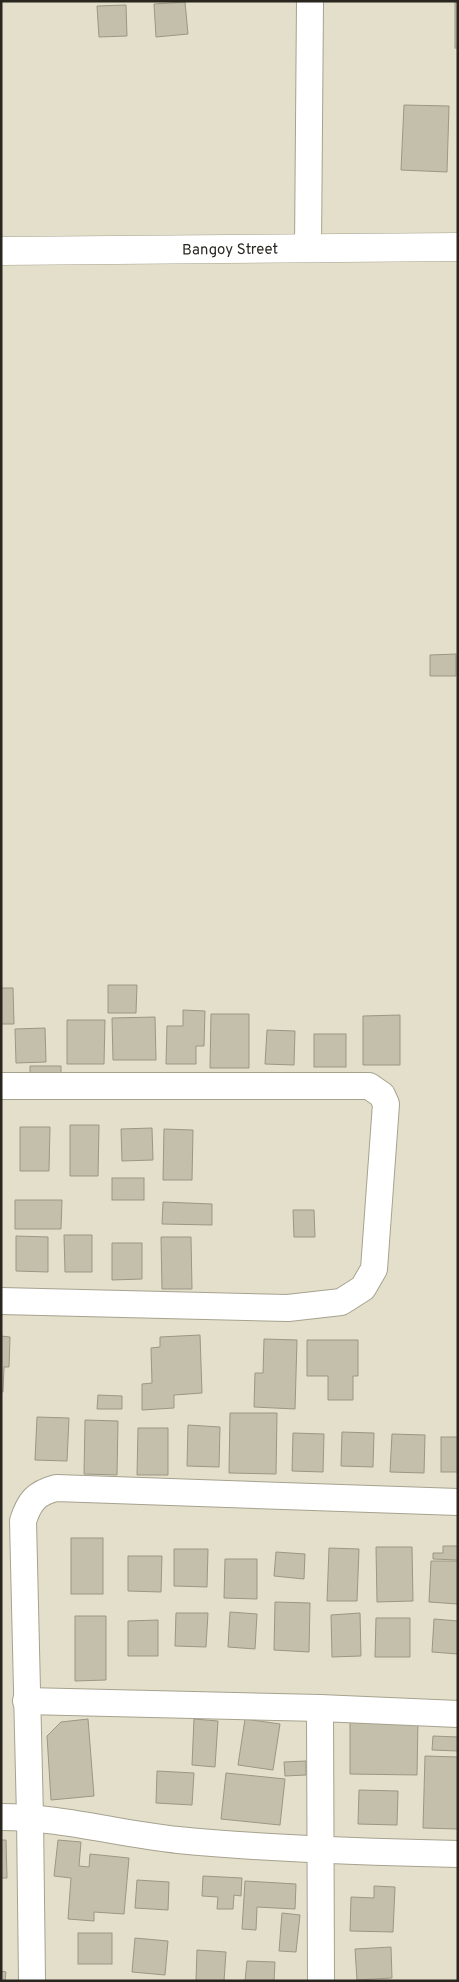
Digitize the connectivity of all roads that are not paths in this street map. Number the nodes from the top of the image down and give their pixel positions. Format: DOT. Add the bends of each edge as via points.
graph roads {
  1 [pos="310,1"];
  2 [pos="458,247"];
  3 [pos="308,248"];
  4 [pos="1,251"];
  5 [pos="1,1086"];
  6 [pos="1,1301"];
  7 [pos="458,1502"];
  8 [pos="26,1701"];
  9 [pos="320,1708"];
  10 [pos="458,1714"];
  11 [pos="30,1817"];
  12 [pos="1,1818"];
  13 [pos="320,1850"];
  14 [pos="458,1854"];
  15 [pos="32,1981"];
  16 [pos="321,1981"];
  1 -- 3 [label="street"];
  2 -- 3 [label="main road, Bangoy Street"];
  3 -- 4 [label="main road, Bangoy Street"];
  5 -- 6 [label="street" via="368,1086 377,1090 386,1104 374,1269 363,1288 341,1302 288,1308"];
  7 -- 8 [label="street" via="56,1488 42,1492 32,1501 23,1522"];
  8 -- 9 [label="street"];
  8 -- 11 [label="street"];
  9 -- 10 [label="street"];
  9 -- 13 [label="street"];
  11 -- 12 [label="street"];
  11 -- 13 [label="street" via="176,1840"];
  11 -- 15 [label="street"];
  13 -- 14 [label="street"];
  13 -- 16 [label="street"];
}
